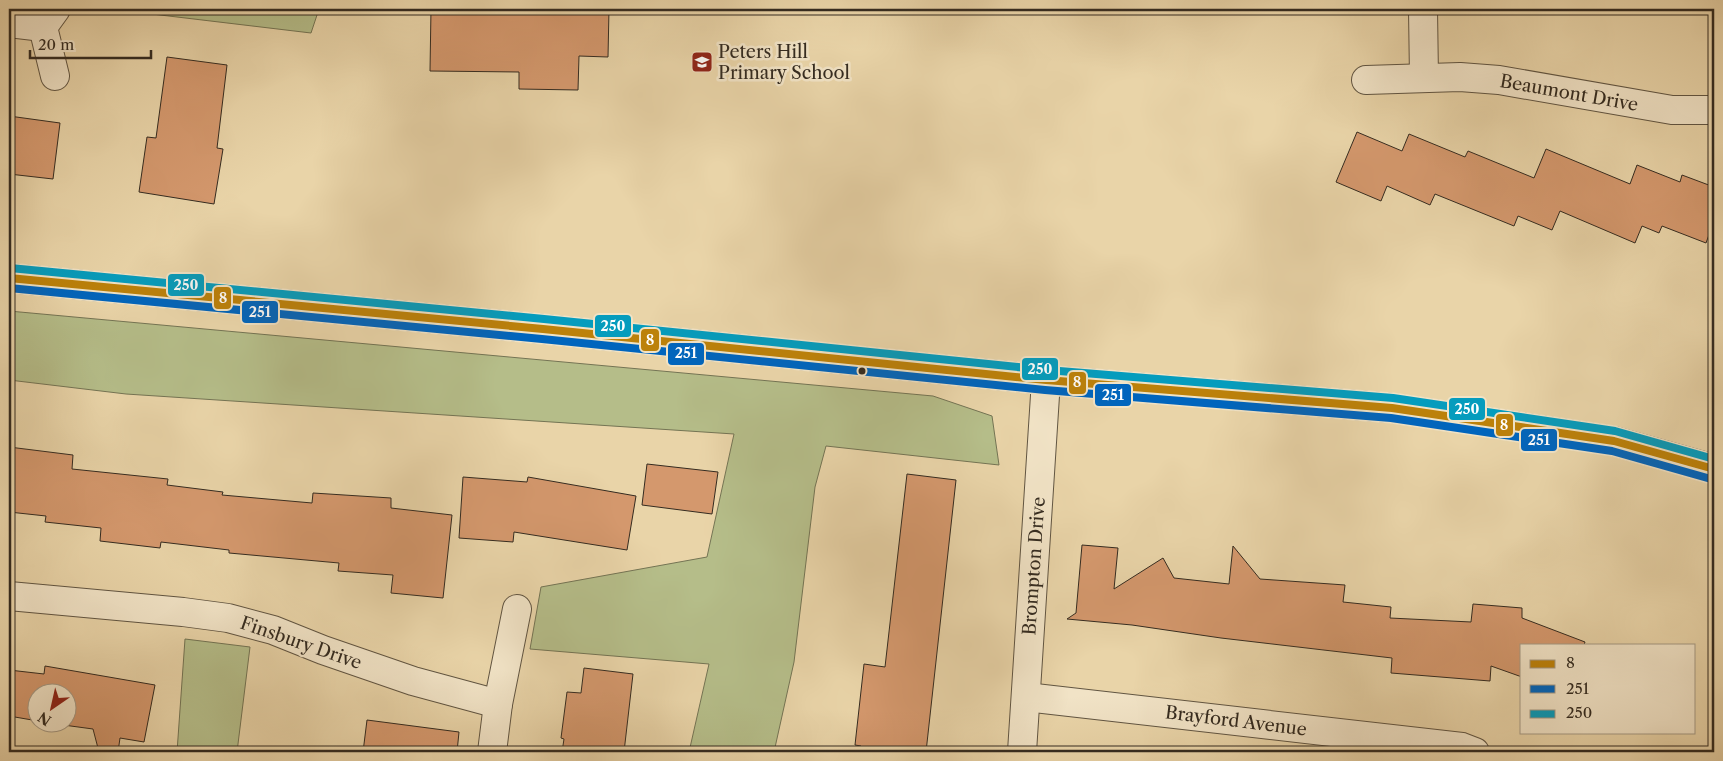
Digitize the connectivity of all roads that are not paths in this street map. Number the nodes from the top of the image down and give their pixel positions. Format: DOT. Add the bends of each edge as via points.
graph roads {
  1 [pos="1423,9"];
  2 [pos="49,18"];
  3 [pos="9,23"];
  4 [pos="55,76"];
  5 [pos="1424,78"];
  6 [pos="1366,80"];
  7 [pos="1714,110"];
  8 [pos="9,278"];
  9 [pos="1046,380"];
  10 [pos="1714,469"];
  11 [pos="9,596"];
  12 [pos="517,609"];
  13 [pos="1026,697"];
  14 [pos="498,704"];
  15 [pos="1466,751"];
  16 [pos="492,752"];
  17 [pos="1022,752"];
  1 -- 5 [label="street"];
  2 -- 3 [label="street"];
  2 -- 4 [label="street"];
  5 -- 6 [label="street, Beaumont Drive"];
  5 -- 7 [label="street, Beaumont Drive" via="1499,80 1672,110"];
  8 -- 9 [label="street"];
  9 -- 10 [label="street" via="1392,408 1614,441"];
  9 -- 13 [label="street, Brompton Drive"];
  11 -- 14 [label="street, Finsbury Drive" via="228,618 273,630 413,681"];
  12 -- 14 [label="street"];
  13 -- 15 [label="street, Brayford Avenue"];
  13 -- 17 [label="street, Brompton Drive"];
  14 -- 16 [label="street"];
}
